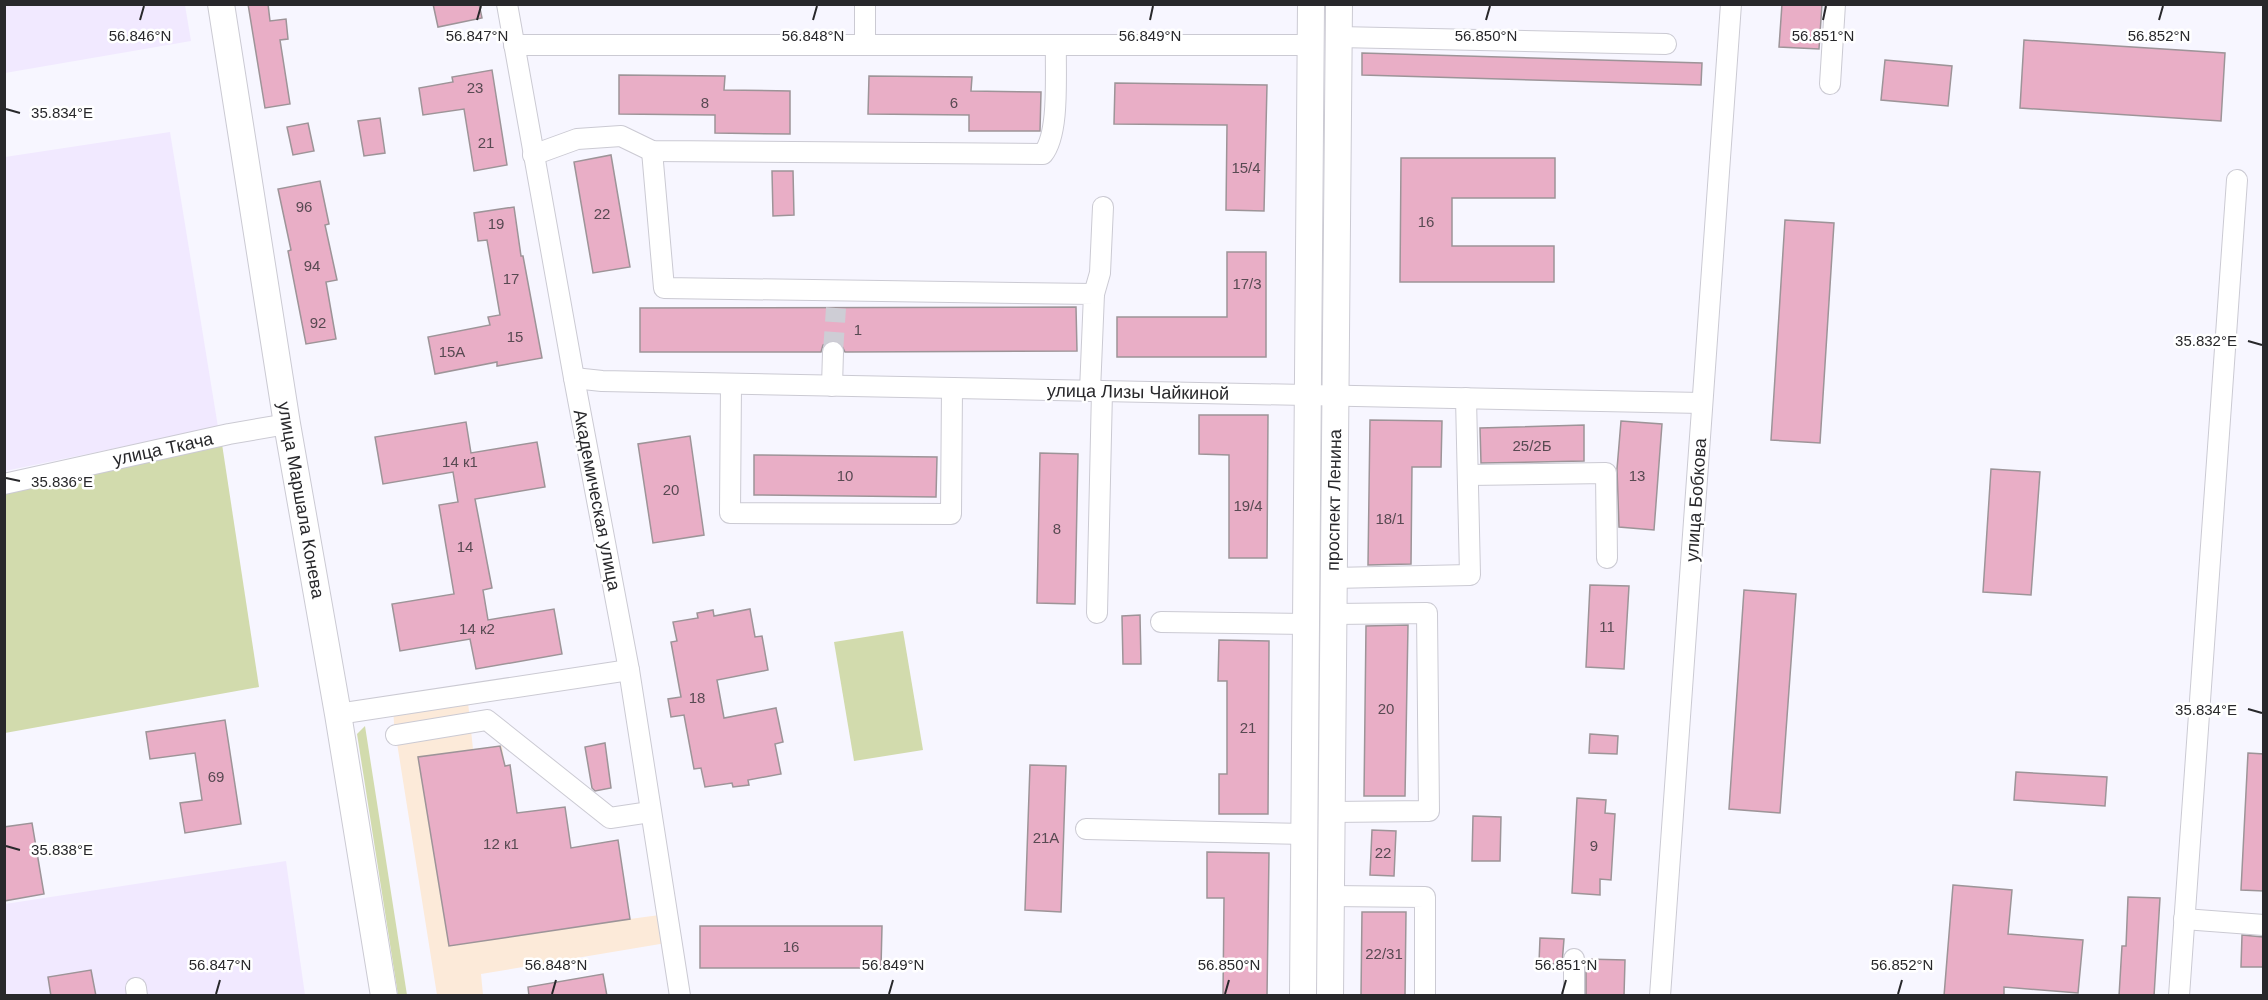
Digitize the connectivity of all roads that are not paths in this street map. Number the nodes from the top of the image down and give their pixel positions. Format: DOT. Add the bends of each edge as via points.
graph roads {
  1 [pos="221,4"];
  2 [pos="507,4"];
  3 [pos="865,4"];
  4 [pos="1311,4"];
  5 [pos="1339,4"];
  6 [pos="1731,4"];
  7 [pos="1835,4"];
  8 [pos="1338,37"];
  9 [pos="1666,44"];
  10 [pos="514,45"];
  11 [pos="865,45"];
  12 [pos="1056,45"];
  13 [pos="1311,45"];
  14 [pos="1338,62"];
  15 [pos="1830,84"];
  16 [pos="652,151"];
  17 [pos="533,155"];
  18 [pos="2237,180"];
  19 [pos="1103,207"];
  20 [pos="1094,294"];
  21 [pos="833,352"];
  22 [pos="573,378"];
  23 [pos="731,384"];
  24 [pos="832,386"];
  25 [pos="951,388"];
  26 [pos="1096,391"];
  27 [pos="1322,395"];
  28 [pos="1466,398"];
  29 [pos="1702,403"];
  30 [pos="287,424"];
  31 [pos="1468,475"];
  32 [pos="4,484"];
  33 [pos="1606,558"];
  34 [pos="1333,578"];
  35 [pos="1097,613"];
  36 [pos="1333,614"];
  37 [pos="1161,622"];
  38 [pos="1306,624"];
  39 [pos="629,670"];
  40 [pos="338,714"];
  41 [pos="396,735"];
  42 [pos="650,812"];
  43 [pos="1331,812"];
  44 [pos="1086,829"];
  45 [pos="1305,834"];
  46 [pos="1330,896"];
  47 [pos="2184,919"];
  48 [pos="2264,925"];
  49 [pos="1574,959"];
  50 [pos="384,996"];
  51 [pos="680,996"];
  52 [pos="1303,996"];
  53 [pos="1330,996"];
  54 [pos="1425,996"];
  55 [pos="1574,996"];
  56 [pos="1660,996"];
  57 [pos="2179,996"];
  1 -- 30 [label="main road, улица Маршала Конева"];
  2 -- 10 [label="street, Академическая улица"];
  3 -- 11 [label="street"];
  4 -- 13 [label="main road, проспект Ленина"];
  5 -- 8 [label="main road, проспект Ленина"];
  6 -- 29 [label="street, улица Бобкова"];
  7 -- 15 [label="street"];
  8 -- 9 [label="street"];
  8 -- 14 [label="main road, проспект Ленина"];
  10 -- 11 [label="street"];
  10 -- 17 [label="street, Академическая улица"];
  11 -- 12 [label="street"];
  12 -- 13 [label="street"];
  12 -- 16 [label="street" via="1054,126 1050,146 1043,154"];
  13 -- 14 [label="main road" via="1329,49"];
  13 -- 27 [label="main road, проспект Ленина"];
  14 -- 27 [label="main road, проспект Ленина"];
  16 -- 17 [label="street" via="621,136 577,139"];
  16 -- 20 [label="street" via="664,288 837,299"];
  17 -- 22 [label="street, Академическая улица"];
  18 -- 47 [label="street"];
  19 -- 20 [label="street" via="1100,273"];
  20 -- 26 [label="street"];
  21 -- 24 [label="street"];
  22 -- 23 [label="street, улица Лизы Чайкиной"];
  22 -- 39 [label="street, Академическая улица"];
  23 -- 24 [label="street, улица Лизы Чайкиной"];
  23 -- 25 [label="street" via="730,513 951,514"];
  24 -- 25 [label="street, улица Лизы Чайкиной"];
  25 -- 26 [label="street, улица Лизы Чайкиной"];
  26 -- 27 [label="street, улица Лизы Чайкиной"];
  26 -- 35 [label="street"];
  27 -- 28 [label="street, улица Лизы Чайкиной"];
  27 -- 34 [label="main road, проспект Ленина"];
  27 -- 38 [label="main road, проспект Ленина"];
  28 -- 29 [label="street, улица Лизы Чайкиной"];
  28 -- 31 [label="street"];
  29 -- 56 [label="street, улица Бобкова"];
  30 -- 32 [label="street, улица Ткача"];
  30 -- 40 [label="main road, улица Маршала Конева"];
  31 -- 33 [label="street" via="1606,473"];
  31 -- 34 [label="street" via="1470,575"];
  34 -- 36 [label="main road, проспект Ленина"];
  36 -- 43 [label="main road, проспект Ленина"];
  36 -- 43 [label="street" via="1427,613 1429,811"];
  37 -- 38 [label="street"];
  38 -- 45 [label="main road, проспект Ленина"];
  39 -- 40 [label="street"];
  39 -- 42 [label="street, Академическая улица"];
  40 -- 50 [label="main road, улица Маршала Конева"];
  41 -- 42 [label="street" via="487,720 610,818"];
  42 -- 51 [label="street, Академическая улица"];
  43 -- 46 [label="main road, проспект Ленина"];
  44 -- 45 [label="street"];
  45 -- 52 [label="main road, проспект Ленина"];
  46 -- 53 [label="main road, проспект Ленина"];
  46 -- 54 [label="street" via="1425,897"];
  47 -- 48 [label="street"];
  47 -- 57 [label="street"];
  49 -- 55 [label="street"];
}
